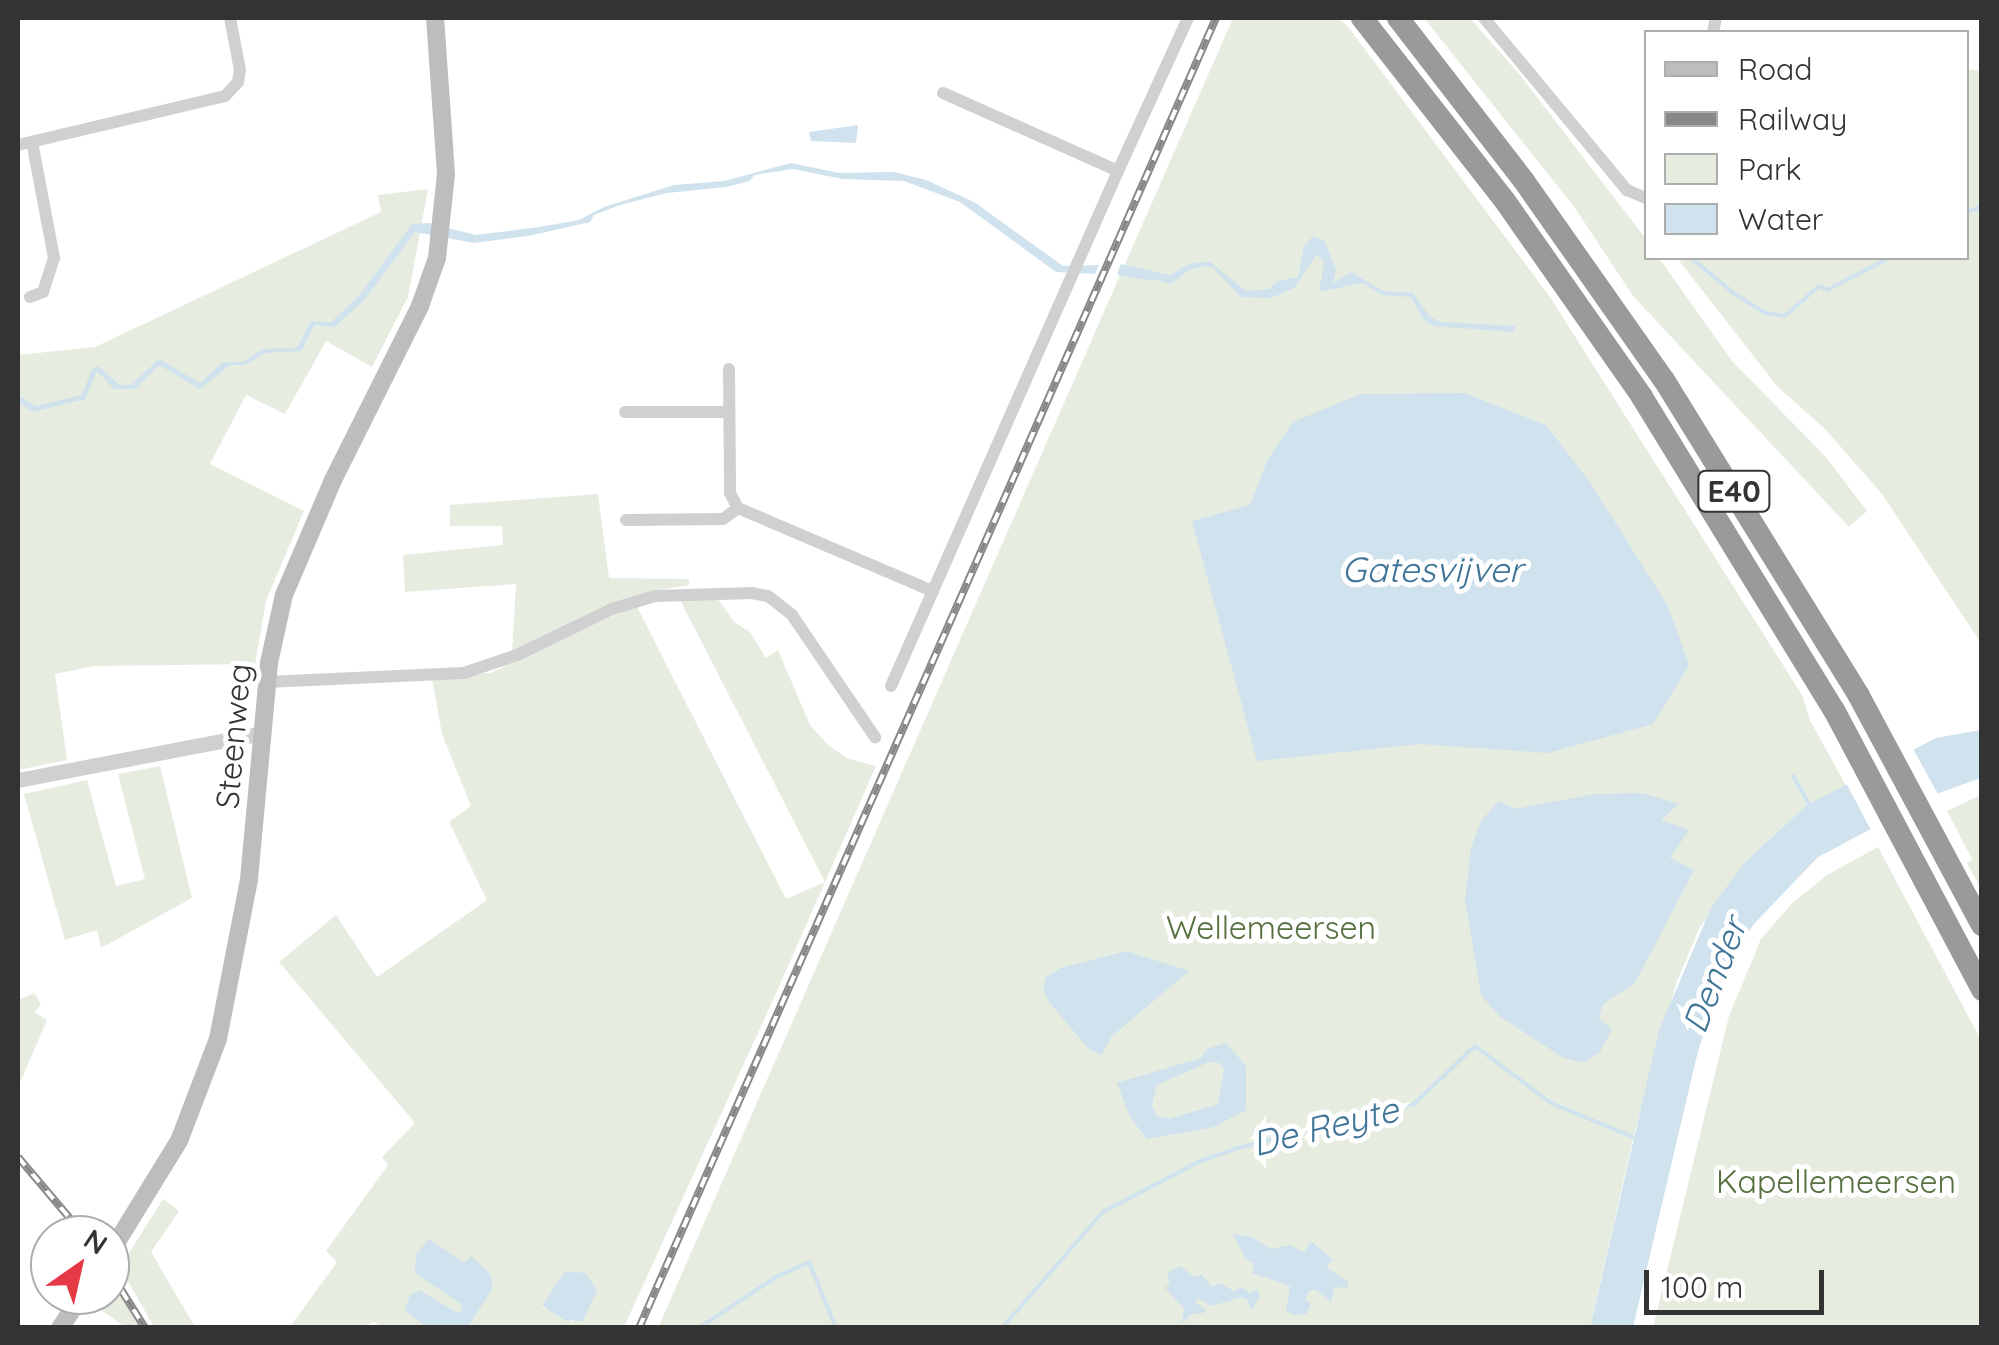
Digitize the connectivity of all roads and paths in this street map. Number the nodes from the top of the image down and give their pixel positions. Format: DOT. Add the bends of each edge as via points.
graph roads {
  1 [pos="230,18"];
  2 [pos="435,18"];
  3 [pos="1188,18"];
  4 [pos="1362,18"];
  5 [pos="1398,18"];
  6 [pos="1484,18"];
  7 [pos="943,93"];
  8 [pos="24,143"];
  9 [pos="1118,171"];
  10 [pos="1644,197"];
  11 [pos="30,296"];
  12 [pos="729,369"];
  13 [pos="625,412"];
  14 [pos="730,412"];
  15 [pos="738,508"];
  16 [pos="626,520"];
  17 [pos="933,592"];
  18 [pos="267,682"];
  19 [pos="892,686"];
  20 [pos="263,733"];
  21 [pos="875,737"];
  22 [pos="18,780"];
  23 [pos="1982,925"];
  24 [pos="1982,990"];
  25 [pos="130,1222"];
  1 -- 8 [label="street" via="240,70 225,96"];
  2 -- 18 [label="main road, Steenweg" via="446,124 443,230 420,306 294,568"];
  3 -- 9 [label="street"];
  4 -- 24 [label="highway, E40" via="1580,306 1766,595"];
  5 -- 23 [label="highway, E40" via="1582,262 1685,414 1859,696"];
  6 -- 10 [label="street" via="1627,190"];
  7 -- 9 [label="street"];
  8 -- 11 [label="street" via="54,258 44,292"];
  9 -- 17 [label="street"];
  12 -- 14 [label="street"];
  13 -- 14 [label="street"];
  14 -- 15 [label="street" via="730,493"];
  15 -- 16 [label="street" via="722,519"];
  15 -- 17 [label="street"];
  17 -- 19 [label="street"];
  18 -- 20 [label="main road, Steenweg"];
  18 -- 21 [label="street" via="464,672 655,596 752,593 768,596 792,615"];
  20 -- 22 [label="street"];
  20 -- 25 [label="main road, Steenweg" via="249,879 218,1039 174,1153"];
}
